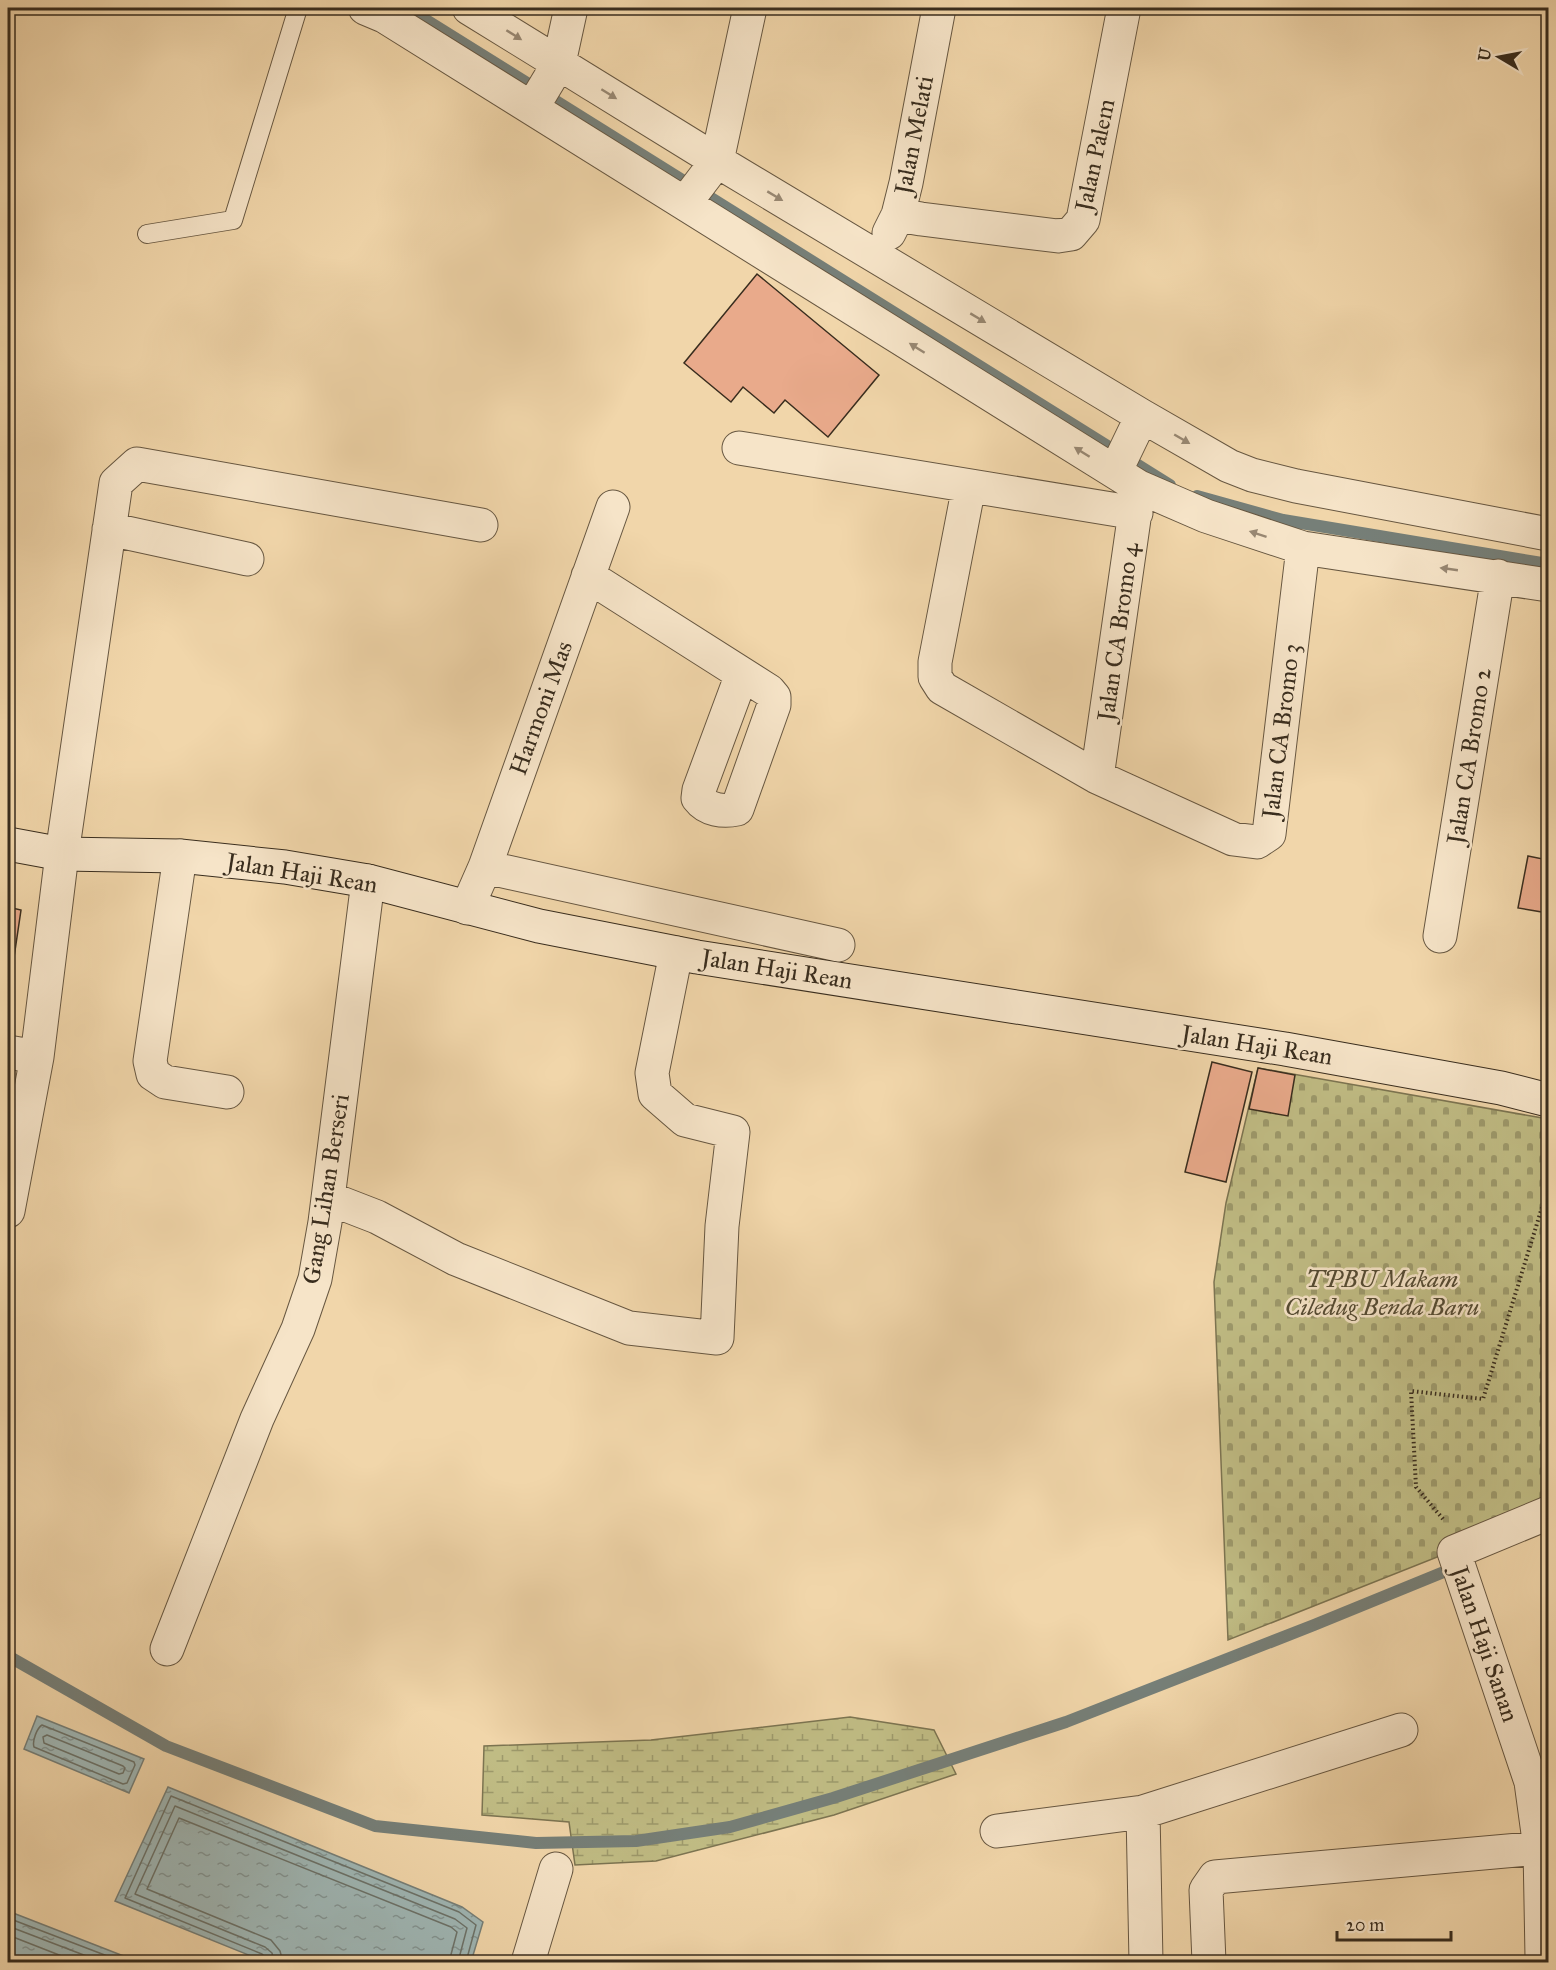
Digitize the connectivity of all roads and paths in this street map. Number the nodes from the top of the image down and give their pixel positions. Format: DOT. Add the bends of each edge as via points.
graph roads {
  1 [pos="298,8"];
  2 [pos="469,8"];
  3 [pos="571,8"];
  4 [pos="750,8"];
  5 [pos="939,8"];
  6 [pos="1124,8"];
  7 [pos="379,10"];
  8 [pos="559,63"];
  9 [pos="532,108"];
  10 [pos="717,161"];
  11 [pos="685,203"];
  12 [pos="898,215"];
  13 [pos="147,234"];
  14 [pos="869,252"];
  15 [pos="1142,416"];
  16 [pos="739,448"];
  17 [pos="969,486"];
  18 [pos="1130,491"];
  19 [pos="613,507"];
  20 [pos="481,525"];
  21 [pos="109,529"];
  22 [pos="1548,534"];
  23 [pos="1303,548"];
  24 [pos="247,559"];
  25 [pos="588,576"];
  26 [pos="1498,576"];
  27 [pos="1548,585"];
  28 [pos="742,674"];
  29 [pos="1097,777"];
  30 [pos="8,844"];
  31 [pos="62,854"];
  32 [pos="180,856"];
  33 [pos="485,867"];
  34 [pos="368,881"];
  35 [pos="467,908"];
  36 [pos="1440,936"];
  37 [pos="838,945"];
  38 [pos="676,952"];
  39 [pos="22,1055"];
  40 [pos="227,1092"];
  41 [pos="1548,1100"];
  42 [pos="1548,1188"];
  43 [pos="328,1198"];
  44 [pos="8,1211"];
  45 [pos="1548,1513"];
  46 [pos="1454,1552"];
  47 [pos="166,1649"];
  48 [pos="1401,1730"];
  49 [pos="1540,1782"];
  50 [pos="1143,1812"];
  51 [pos="997,1831"];
  52 [pos="1540,1848"];
  53 [pos="556,1869"];
  54 [pos="1548,1956"];
  55 [pos="528,1962"];
  56 [pos="1146,1962"];
  57 [pos="1209,1962"];
  1 -- 13 [label="lane" via="233,220"];
  2 -- 8 [label="street, one-way"];
  3 -- 8 [label="street"];
  4 -- 10 [label="street"];
  5 -- 12 [label="street, Jalan Melati"];
  6 -- 12 [label="street, Jalan Palem" via="1083,220 1071,234 1058,236"];
  7 -- 9 [label="street"];
  8 -- 9 [label="street"];
  8 -- 10 [label="street, one-way"];
  9 -- 11 [label="street"];
  10 -- 11 [label="street"];
  10 -- 14 [label="street, one-way"];
  18 -- 11 [label="street, one-way"];
  12 -- 14 [label="street, Jalan Melati" via="886,238"];
  14 -- 15 [label="street, one-way"];
  15 -- 18 [label="street, Jalan CA Bromo 4"];
  15 -- 22 [label="street, one-way" via="1252,475"];
  16 -- 17 [label="street"];
  17 -- 18 [label="street"];
  17 -- 29 [label="street, Jalan CA Bromo 3" via="935,663 936,677 942,688"];
  23 -- 18 [label="street, one-way"];
  18 -- 29 [label="street, Jalan CA Bromo 4"];
  19 -- 25 [label="street, Harmoni Mas"];
  20 -- 21 [label="street" via="137,464 116,483"];
  21 -- 24 [label="street"];
  21 -- 31 [label="street"];
  26 -- 23 [label="street, one-way"];
  23 -- 29 [label="street, Jalan CA Bromo 3" via="1269,834 1257,842 1233,839"];
  25 -- 28 [label="street"];
  25 -- 33 [label="street, Harmoni Mas"];
  26 -- 27 [label="street"];
  26 -- 36 [label="street, Jalan CA Bromo 2"];
  30 -- 31 [label="street, Jalan Haji Rean"];
  31 -- 32 [label="street, Jalan Haji Rean"];
  31 -- 39 [label="street"];
  32 -- 34 [label="street, Jalan Haji Rean"];
  32 -- 40 [label="street" via="150,1061 153,1074 165,1082"];
  33 -- 35 [label="street, Harmoni Mas"];
  33 -- 37 [label="street"];
  34 -- 35 [label="street, Jalan Haji Rean"];
  34 -- 43 [label="street, Gang Lihan Berseri"];
  35 -- 38 [label="street, Jalan Haji Rean"];
  38 -- 41 [label="street, Jalan Haji Rean" via="1284,1049"];
  38 -- 43 [label="street" via="652,1073 655,1094 685,1120 733,1132 722,1226 717,1338 629,1328 456,1259 377,1217"];
  39 -- 44 [label="street"];
  42 -- 46 [label="path" via="1483,1399 1411,1391 1416,1487 1453,1531"];
  43 -- 47 [label="street, Gang Lihan Berseri" via="315,1279 302,1318 257,1419"];
  45 -- 46 [label="street, Jalan Haji Sanan"];
  46 -- 49 [label="street, Jalan Haji Sanan"];
  48 -- 50 [label="street"];
  49 -- 52 [label="street, Jalan Haji Sanan"];
  50 -- 51 [label="street"];
  50 -- 56 [label="street"];
  52 -- 54 [label="street, Jalan Haji Sanan" via="1542,1957"];
  52 -- 57 [label="street" via="1215,1876 1206,1890"];
  53 -- 55 [label="street"];
}
